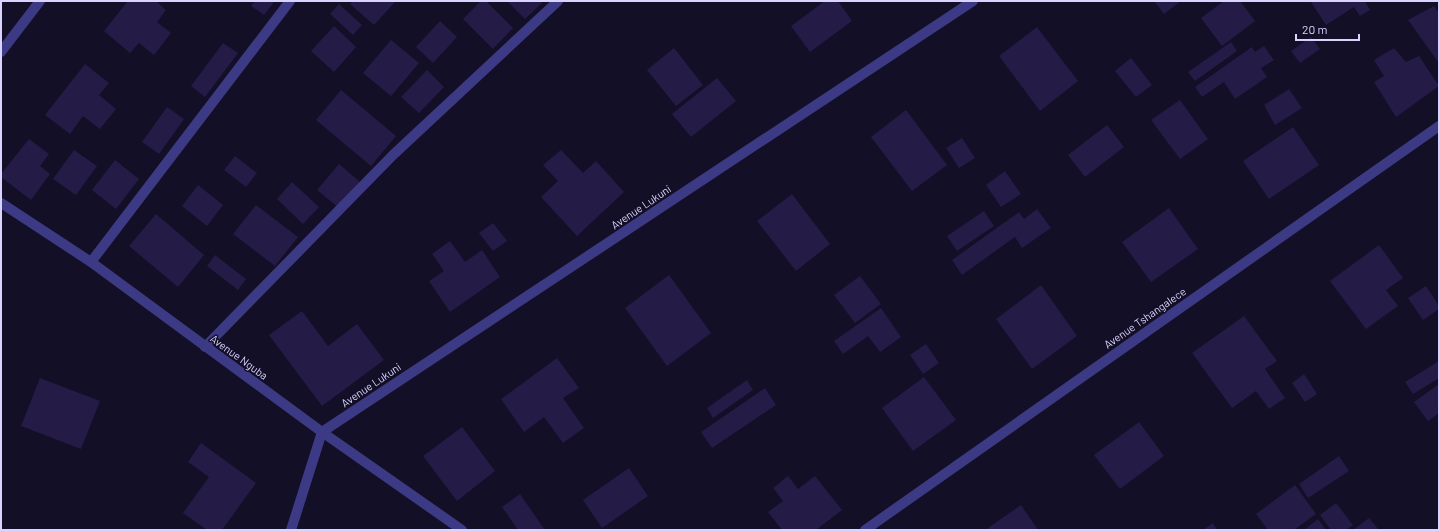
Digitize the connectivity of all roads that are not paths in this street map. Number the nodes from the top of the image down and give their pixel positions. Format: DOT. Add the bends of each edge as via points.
graph roads {
  1 [pos="40,1"];
  2 [pos="290,1"];
  3 [pos="558,1"];
  4 [pos="973,1"];
  5 [pos="1,52"];
  6 [pos="1439,126"];
  7 [pos="1,203"];
  8 [pos="91,262"];
  9 [pos="205,347"];
  10 [pos="322,432"];
  11 [pos="291,530"];
  12 [pos="462,530"];
  13 [pos="865,530"];
  1 -- 5 [label="street"];
  2 -- 8 [label="street"];
  3 -- 9 [label="street" via="393,155"];
  4 -- 10 [label="street, Avenue Lukuni"];
  6 -- 13 [label="street, Avenue Tshangalece"];
  7 -- 8 [label="street, Avenue Nguba"];
  8 -- 9 [label="street, Avenue Nguba"];
  9 -- 10 [label="street, Avenue Nguba"];
  10 -- 11 [label="street"];
  10 -- 12 [label="street, Avenue Nguba"];
}
